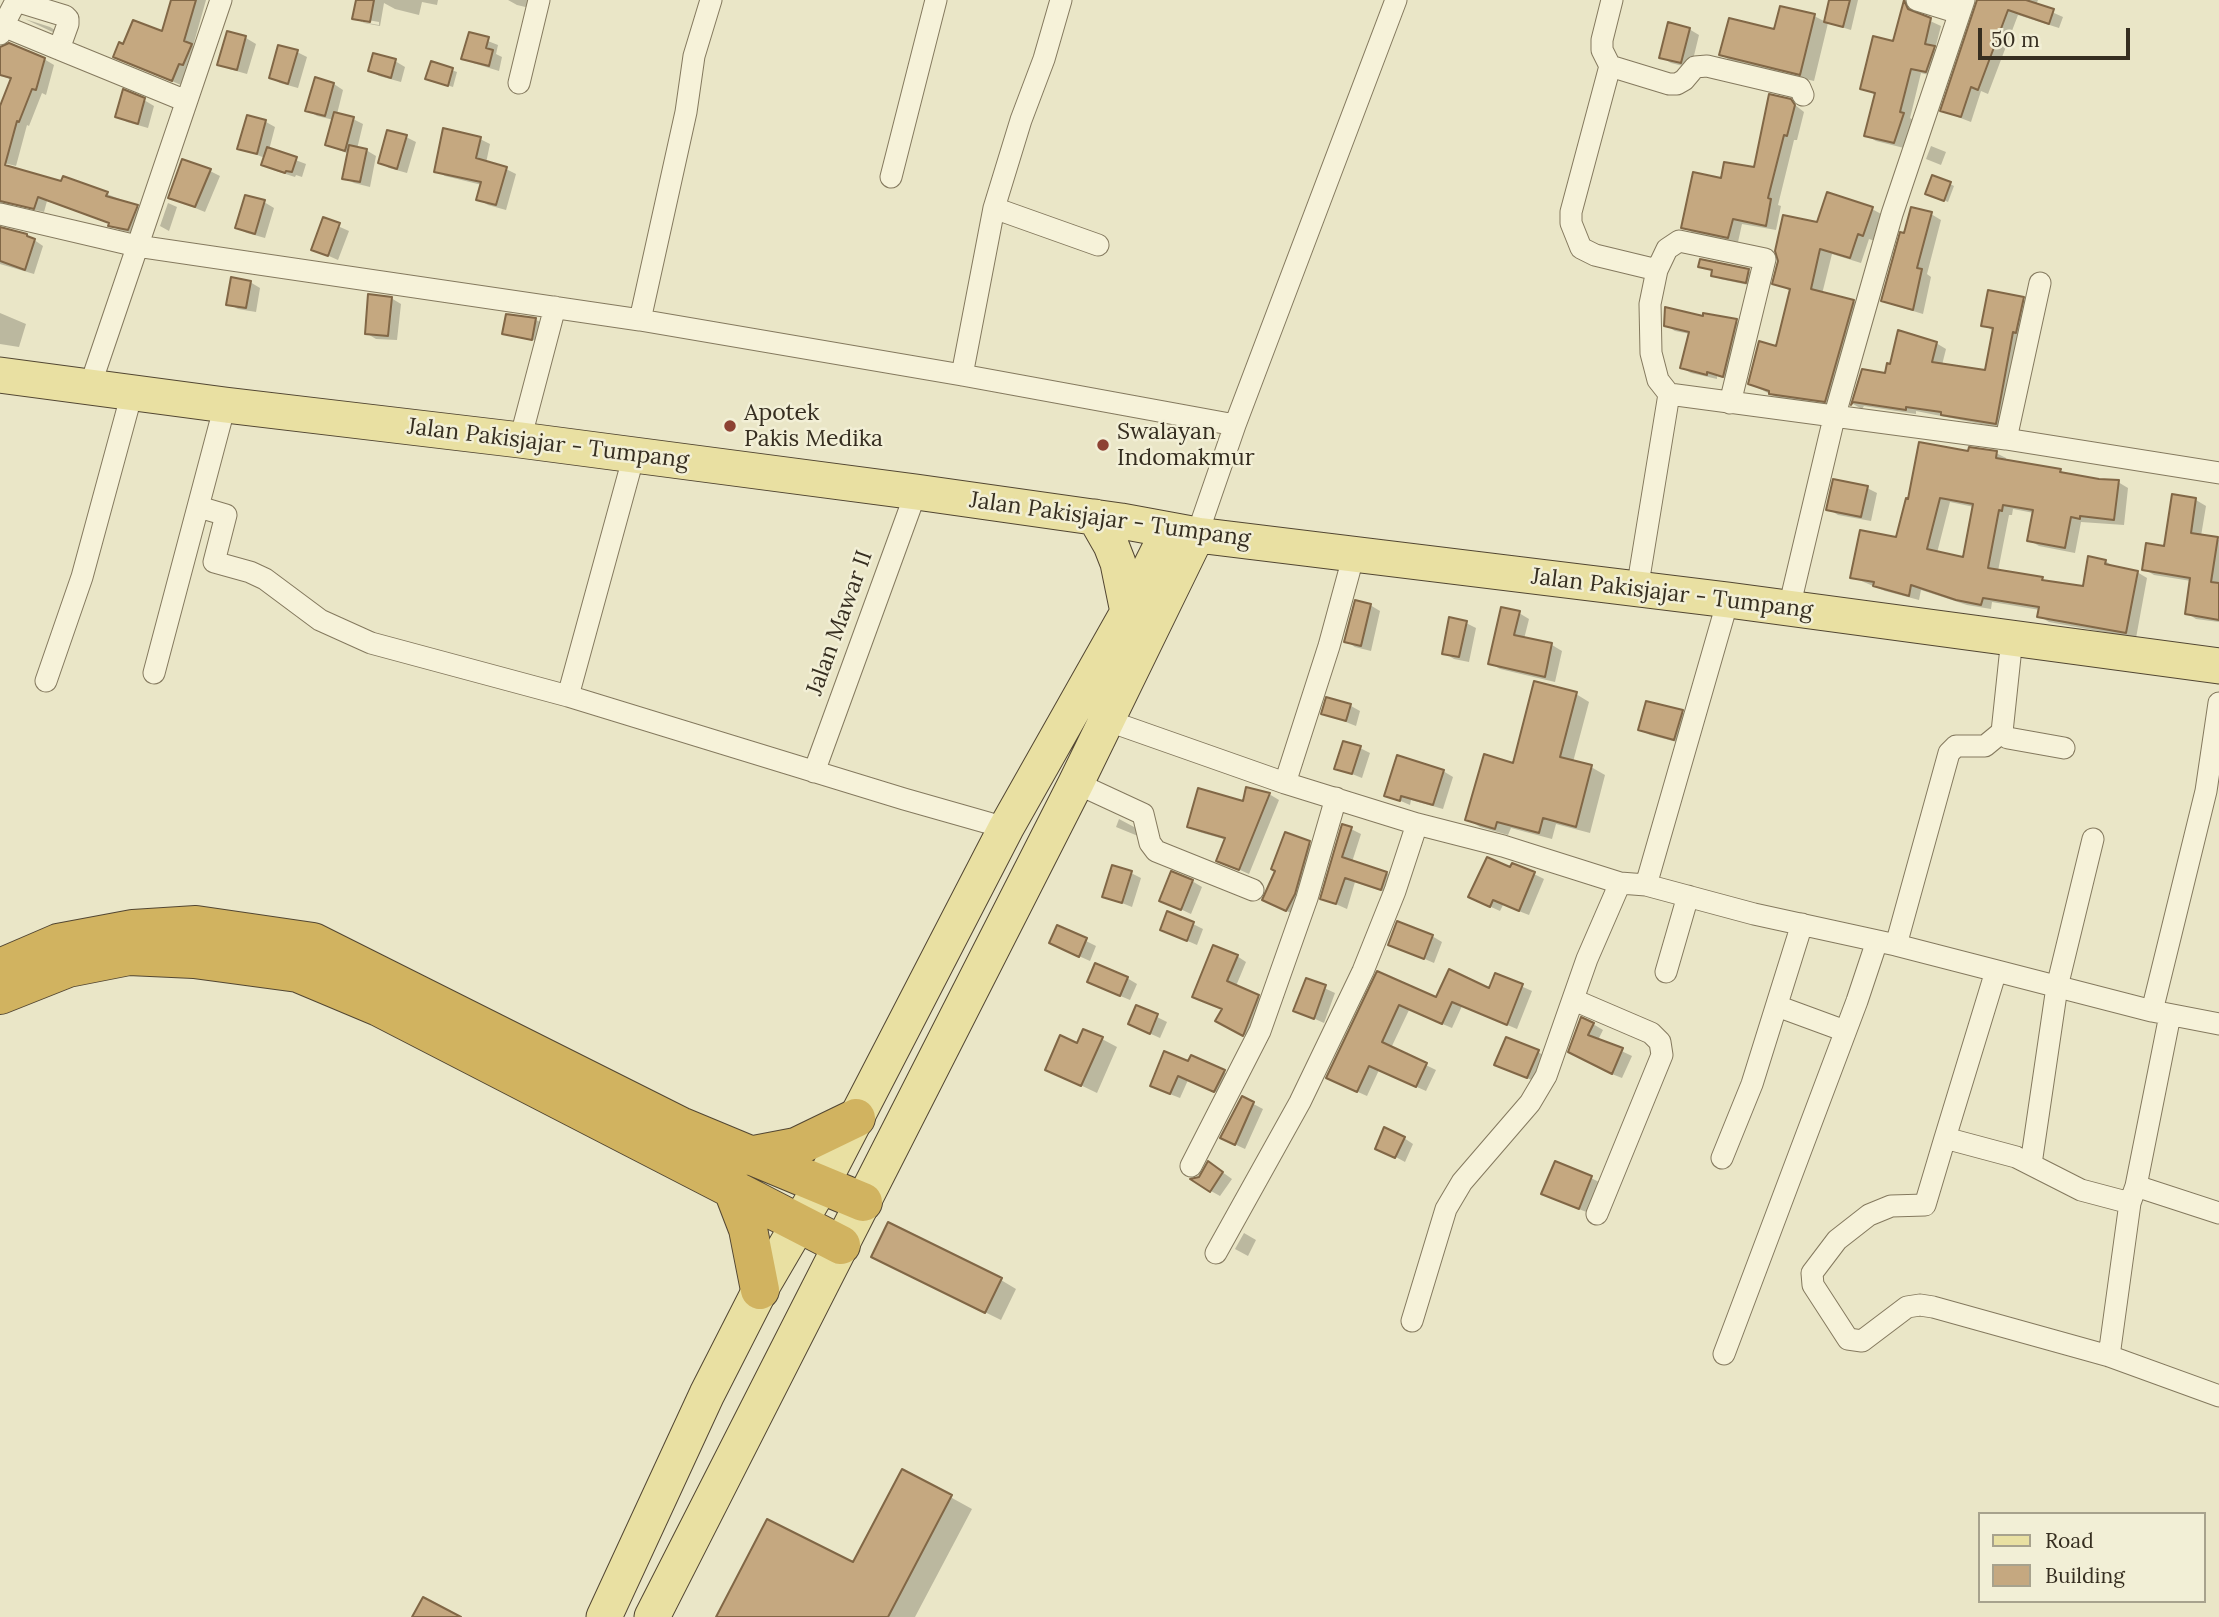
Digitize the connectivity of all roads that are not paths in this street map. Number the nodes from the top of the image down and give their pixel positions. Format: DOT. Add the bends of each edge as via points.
graph roads {
  1 [pos="221,0"];
  2 [pos="539,0"];
  3 [pos="711,0"];
  4 [pos="936,0"];
  5 [pos="1060,0"];
  6 [pos="1396,0"];
  7 [pos="1612,0"];
  8 [pos="1917,0"];
  9 [pos="1962,7"];
  10 [pos="1,28"];
  11 [pos="59,48"];
  12 [pos="1610,66"];
  13 [pos="519,83"];
  14 [pos="1803,95"];
  15 [pos="186,101"];
  16 [pos="891,177"];
  17 [pos="994,208"];
  18 [pos="0,214"];
  19 [pos="1098,245"];
  20 [pos="137,246"];
  21 [pos="1657,270"];
  22 [pos="2040,283"];
  23 [pos="555,307"];
  24 [pos="640,320"];
  25 [pos="962,374"];
  26 [pos="0,375"];
  27 [pos="90,386"];
  28 [pos="132,393"];
  29 [pos="1668,394"];
  30 [pos="1730,403"];
  31 [pos="225,405"];
  32 [pos="1834,418"];
  33 [pos="1235,425"];
  34 [pos="2006,439"];
  35 [pos="520,440"];
  36 [pos="634,455"];
  37 [pos="2219,473"];
  38 [pos="916,492"];
  39 [pos="199,507"];
  40 [pos="1095,517"];
  41 [pos="1183,532"];
  42 [pos="1354,554"];
  43 [pos="1637,590"];
  44 [pos="1728,600"];
  45 [pos="1789,608"];
  46 [pos="1128,612"];
  47 [pos="2012,638"];
  48 [pos="2219,666"];
  49 [pos="154,673"];
  50 [pos="46,681"];
  51 [pos="568,696"];
  52 [pos="2219,703"];
  53 [pos="1106,720"];
  54 [pos="2002,733"];
  55 [pos="2064,748"];
  56 [pos="814,772"];
  57 [pos="1076,783"];
  58 [pos="1285,783"];
  59 [pos="1336,798"];
  60 [pos="1417,824"];
  61 [pos="1006,828"];
  62 [pos="2093,839"];
  63 [pos="1620,883"];
  64 [pos="1646,885"];
  65 [pos="1253,890"];
  66 [pos="1688,896"];
  67 [pos="1802,924"];
  68 [pos="1886,943"];
  69 [pos="0,968"];
  70 [pos="1996,971"];
  71 [pos="1666,972"];
  72 [pos="2057,988"];
  73 [pos="0,995"];
  74 [pos="1574,1000"];
  75 [pos="1777,1006"];
  76 [pos="2161,1013"];
  77 [pos="2219,1024"];
  78 [pos="1845,1031"];
  79 [pos="856,1118"];
  80 [pos="1945,1138"];
  81 [pos="1722,1158"];
  82 [pos="2031,1164"];
  83 [pos="1191,1166"];
  84 [pos="741,1173"];
  85 [pos="822,1184"];
  86 [pos="2133,1195"];
  87 [pos="863,1202"];
  88 [pos="2219,1213"];
  89 [pos="1597,1214"];
  90 [pos="799,1223"];
  91 [pos="841,1245"];
  92 [pos="1216,1253"];
  93 [pos="760,1290"];
  94 [pos="1412,1321"];
  95 [pos="1724,1354"];
  96 [pos="2109,1356"];
  97 [pos="2219,1396"];
  98 [pos="604,1617"];
  99 [pos="652,1617"];
  1 -- 15 [label="street"];
  2 -- 13 [label="street"];
  3 -- 24 [label="street" via="694,56"];
  4 -- 16 [label="street"];
  5 -- 17 [label="street"];
  6 -- 33 [label="street"];
  7 -- 12 [label="street" via="1602,40"];
  8 -- 9 [label="street"];
  9 -- 32 [label="street" via="1892,214"];
  10 -- 11 [label="street"];
  10 -- 11 [label="street" via="16,1 65,16 68,24"];
  11 -- 15 [label="street"];
  12 -- 14 [label="street" via="1668,84 1684,80 1695,67 1707,66 1800,88"];
  12 -- 21 [label="street" via="1571,212 1573,233 1581,248 1595,255"];
  15 -- 20 [label="street"];
  17 -- 19 [label="street"];
  17 -- 25 [label="street"];
  18 -- 20 [label="street"];
  20 -- 23 [label="street"];
  20 -- 27 [label="street"];
  21 -- 29 [label="street" via="1650,303 1651,353 1658,380"];
  21 -- 30 [label="street" via="1667,249 1679,241 1765,260"];
  22 -- 34 [label="street"];
  23 -- 24 [label="street"];
  23 -- 35 [label="street"];
  24 -- 25 [label="street"];
  25 -- 33 [label="street"];
  26 -- 27 [label="main road, Jalan Pakisjajar - Tumpang"];
  27 -- 28 [label="main road, Jalan Pakisjajar - Tumpang"];
  28 -- 31 [label="main road, Jalan Pakisjajar - Tumpang"];
  28 -- 50 [label="street" via="82,577"];
  29 -- 30 [label="street"];
  29 -- 32 [label="street"];
  29 -- 43 [label="street"];
  30 -- 32 [label="street"];
  31 -- 35 [label="main road, Jalan Pakisjajar - Tumpang"];
  31 -- 39 [label="street"];
  32 -- 34 [label="street"];
  32 -- 45 [label="street"];
  33 -- 41 [label="street"];
  34 -- 37 [label="street"];
  35 -- 36 [label="main road, Jalan Pakisjajar - Tumpang"];
  36 -- 38 [label="main road, Jalan Pakisjajar - Tumpang"];
  36 -- 51 [label="street"];
  38 -- 40 [label="main road, Jalan Pakisjajar - Tumpang"];
  38 -- 56 [label="street, Jalan Mawar II"];
  39 -- 49 [label="street"];
  39 -- 51 [label="street" via="226,515 214,562 265,579 320,620 371,643"];
  40 -- 41 [label="main road, Jalan Pakisjajar - Tumpang"];
  40 -- 46 [label="main road" via="1118,563"];
  41 -- 42 [label="main road, Jalan Pakisjajar - Tumpang"];
  41 -- 46 [label="main road"];
  41 -- 53 [label="main road"];
  42 -- 43 [label="main road, Jalan Pakisjajar - Tumpang"];
  42 -- 58 [label="street"];
  43 -- 44 [label="main road, Jalan Pakisjajar - Tumpang"];
  44 -- 45 [label="main road, Jalan Pakisjajar - Tumpang"];
  44 -- 64 [label="street"];
  45 -- 47 [label="main road, Jalan Pakisjajar - Tumpang"];
  46 -- 61 [label="main road"];
  47 -- 48 [label="main road, Jalan Pakisjajar - Tumpang"];
  47 -- 54 [label="street"];
  51 -- 56 [label="street"];
  52 -- 76 [label="street"];
  53 -- 57 [label="main road"];
  53 -- 58 [label="street"];
  54 -- 55 [label="street"];
  54 -- 68 [label="street" via="1985,746 1956,746 1949,753"];
  56 -- 61 [label="street"];
  57 -- 65 [label="street" via="1143,814 1156,851"];
  57 -- 87 [label="main road"];
  58 -- 59 [label="street"];
  59 -- 60 [label="street"];
  59 -- 83 [label="street" via="1260,1031"];
  60 -- 63 [label="street"];
  60 -- 92 [label="street" via="1363,971 1300,1102"];
  61 -- 79 [label="main road"];
  62 -- 72 [label="street"];
  63 -- 64 [label="street"];
  63 -- 74 [label="street"];
  64 -- 66 [label="street"];
  66 -- 67 [label="street"];
  66 -- 71 [label="street"];
  67 -- 68 [label="street"];
  67 -- 75 [label="street"];
  68 -- 70 [label="street"];
  68 -- 78 [label="street"];
  69 -- 84 [label="highway" via="58,943 133,929 196,925 313,942 680,1126"];
  70 -- 72 [label="street"];
  70 -- 80 [label="street"];
  72 -- 76 [label="street"];
  72 -- 82 [label="street"];
  73 -- 84 [label="highway" via="68,968 129,956 194,959 298,973"];
  74 -- 89 [label="street" via="1651,1033 1660,1042 1662,1055"];
  74 -- 94 [label="street" via="1546,1076 1530,1103 1462,1182 1446,1209"];
  75 -- 78 [label="street"];
  75 -- 81 [label="street"];
  76 -- 77 [label="street"];
  76 -- 86 [label="street"];
  78 -- 95 [label="street"];
  79 -- 84 [label="highway"];
  79 -- 85 [label="main road"];
  80 -- 82 [label="street"];
  80 -- 96 [label="street" via="1925,1205 1891,1206 1869,1215 1837,1240 1812,1273 1813,1285 1848,1339 1862,1341 1907,1307 1920,1305"];
  82 -- 86 [label="street" via="2081,1190"];
  84 -- 85 [label="highway"];
  84 -- 90 [label="highway"];
  84 -- 93 [label="highway"];
  85 -- 87 [label="highway"];
  85 -- 90 [label="main road"];
  86 -- 88 [label="street"];
  86 -- 96 [label="street"];
  87 -- 91 [label="main road"];
  90 -- 91 [label="highway"];
  90 -- 93 [label="main road"];
  91 -- 99 [label="main road"];
  93 -- 98 [label="main road"];
  96 -- 97 [label="street"];
}
